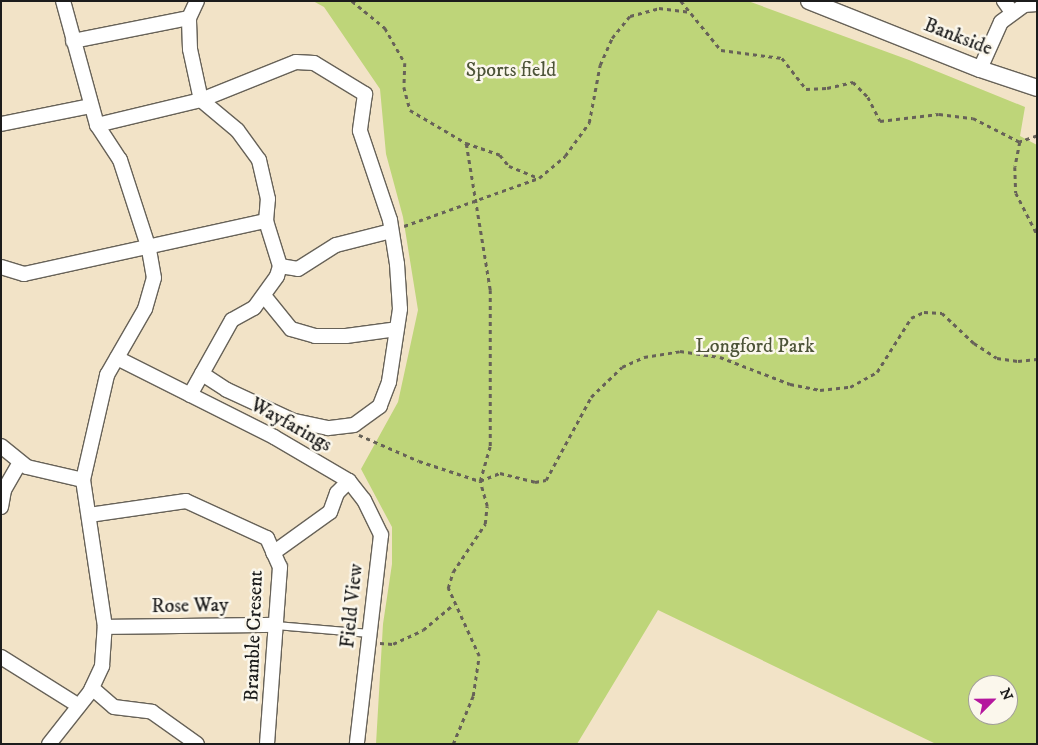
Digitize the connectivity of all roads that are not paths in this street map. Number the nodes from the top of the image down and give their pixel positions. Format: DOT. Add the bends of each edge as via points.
graph roads {
  1 [pos="63,1"];
  2 [pos="197,1"];
  3 [pos="809,1"];
  4 [pos="1037,4"];
  5 [pos="1008,6"];
  6 [pos="189,18"];
  7 [pos="73,41"];
  8 [pos="980,69"];
  9 [pos="1037,88"];
  10 [pos="201,100"];
  11 [pos="91,106"];
  12 [pos="1,124"];
  13 [pos="97,125"];
  14 [pos="266,221"];
  15 [pos="391,231"];
  16 [pos="149,249"];
  17 [pos="1,266"];
  18 [pos="280,266"];
  19 [pos="265,297"];
  20 [pos="397,329"];
  21 [pos="117,358"];
  22 [pos="202,374"];
  23 [pos="190,395"];
  24 [pos="1,446"];
  25 [pos="20,462"];
  26 [pos="83,480"];
  27 [pos="349,481"];
  28 [pos="1,507"];
  29 [pos="89,515"];
  30 [pos="273,553"];
  31 [pos="276,625"];
  32 [pos="105,627"];
  33 [pos="369,638"];
  34 [pos="1,657"];
  35 [pos="92,688"];
  36 [pos="79,706"];
  37 [pos="49,744"];
  38 [pos="197,744"];
  39 [pos="267,744"];
  40 [pos="358,744"];
  1 -- 7 [label="street"];
  2 -- 6 [label="street"];
  3 -- 8 [label="street, Bankside"];
  4 -- 5 [label="street"];
  5 -- 8 [label="street"];
  6 -- 7 [label="street"];
  6 -- 10 [label="street" via="190,48"];
  7 -- 11 [label="street"];
  8 -- 9 [label="street, Bankside"];
  10 -- 13 [label="street"];
  10 -- 14 [label="street" via="237,130 259,160 268,199"];
  10 -- 15 [label="street" via="296,62 314,63 348,82 364,94 360,131"];
  11 -- 12 [label="street"];
  11 -- 13 [label="street"];
  13 -- 16 [label="street" via="120,160"];
  14 -- 16 [label="street"];
  14 -- 18 [label="street"];
  15 -- 18 [label="street" via="336,246 298,269"];
  15 -- 20 [label="street" via="398,264 400,309"];
  16 -- 17 [label="street" via="24,274"];
  16 -- 21 [label="street" via="154,278 145,309"];
  18 -- 19 [label="street"];
  19 -- 20 [label="street" via="290,329 315,336 346,336"];
  19 -- 22 [label="street" via="254,308 232,320"];
  20 -- 22 [label="street" via="390,382 380,406 354,425 328,428 294,421 227,390"];
  21 -- 23 [label="street, Wayfarings"];
  21 -- 26 [label="street" via="107,375"];
  22 -- 23 [label="street"];
  23 -- 27 [label="street, Wayfarings" via="274,437"];
  24 -- 25 [label="street"];
  25 -- 26 [label="street" via="27,467"];
  25 -- 28 [label="street" via="4,490"];
  26 -- 29 [label="street"];
  27 -- 30 [label="street" via="338,493 330,512"];
  27 -- 33 [label="street, Field View" via="364,500 381,535"];
  29 -- 30 [label="street, Bramble Cresent" via="186,502 267,538"];
  29 -- 32 [label="street"];
  30 -- 31 [label="street, Bramble Cresent" via="280,568"];
  31 -- 32 [label="street, Rose Way"];
  31 -- 33 [label="lane"];
  31 -- 39 [label="street, Bramble Cresent"];
  32 -- 35 [label="street" via="102,666"];
  33 -- 40 [label="street, Field View"];
  34 -- 36 [label="street"];
  35 -- 36 [label="street"];
  35 -- 38 [label="street" via="114,707 152,712"];
  36 -- 37 [label="street"];
}
